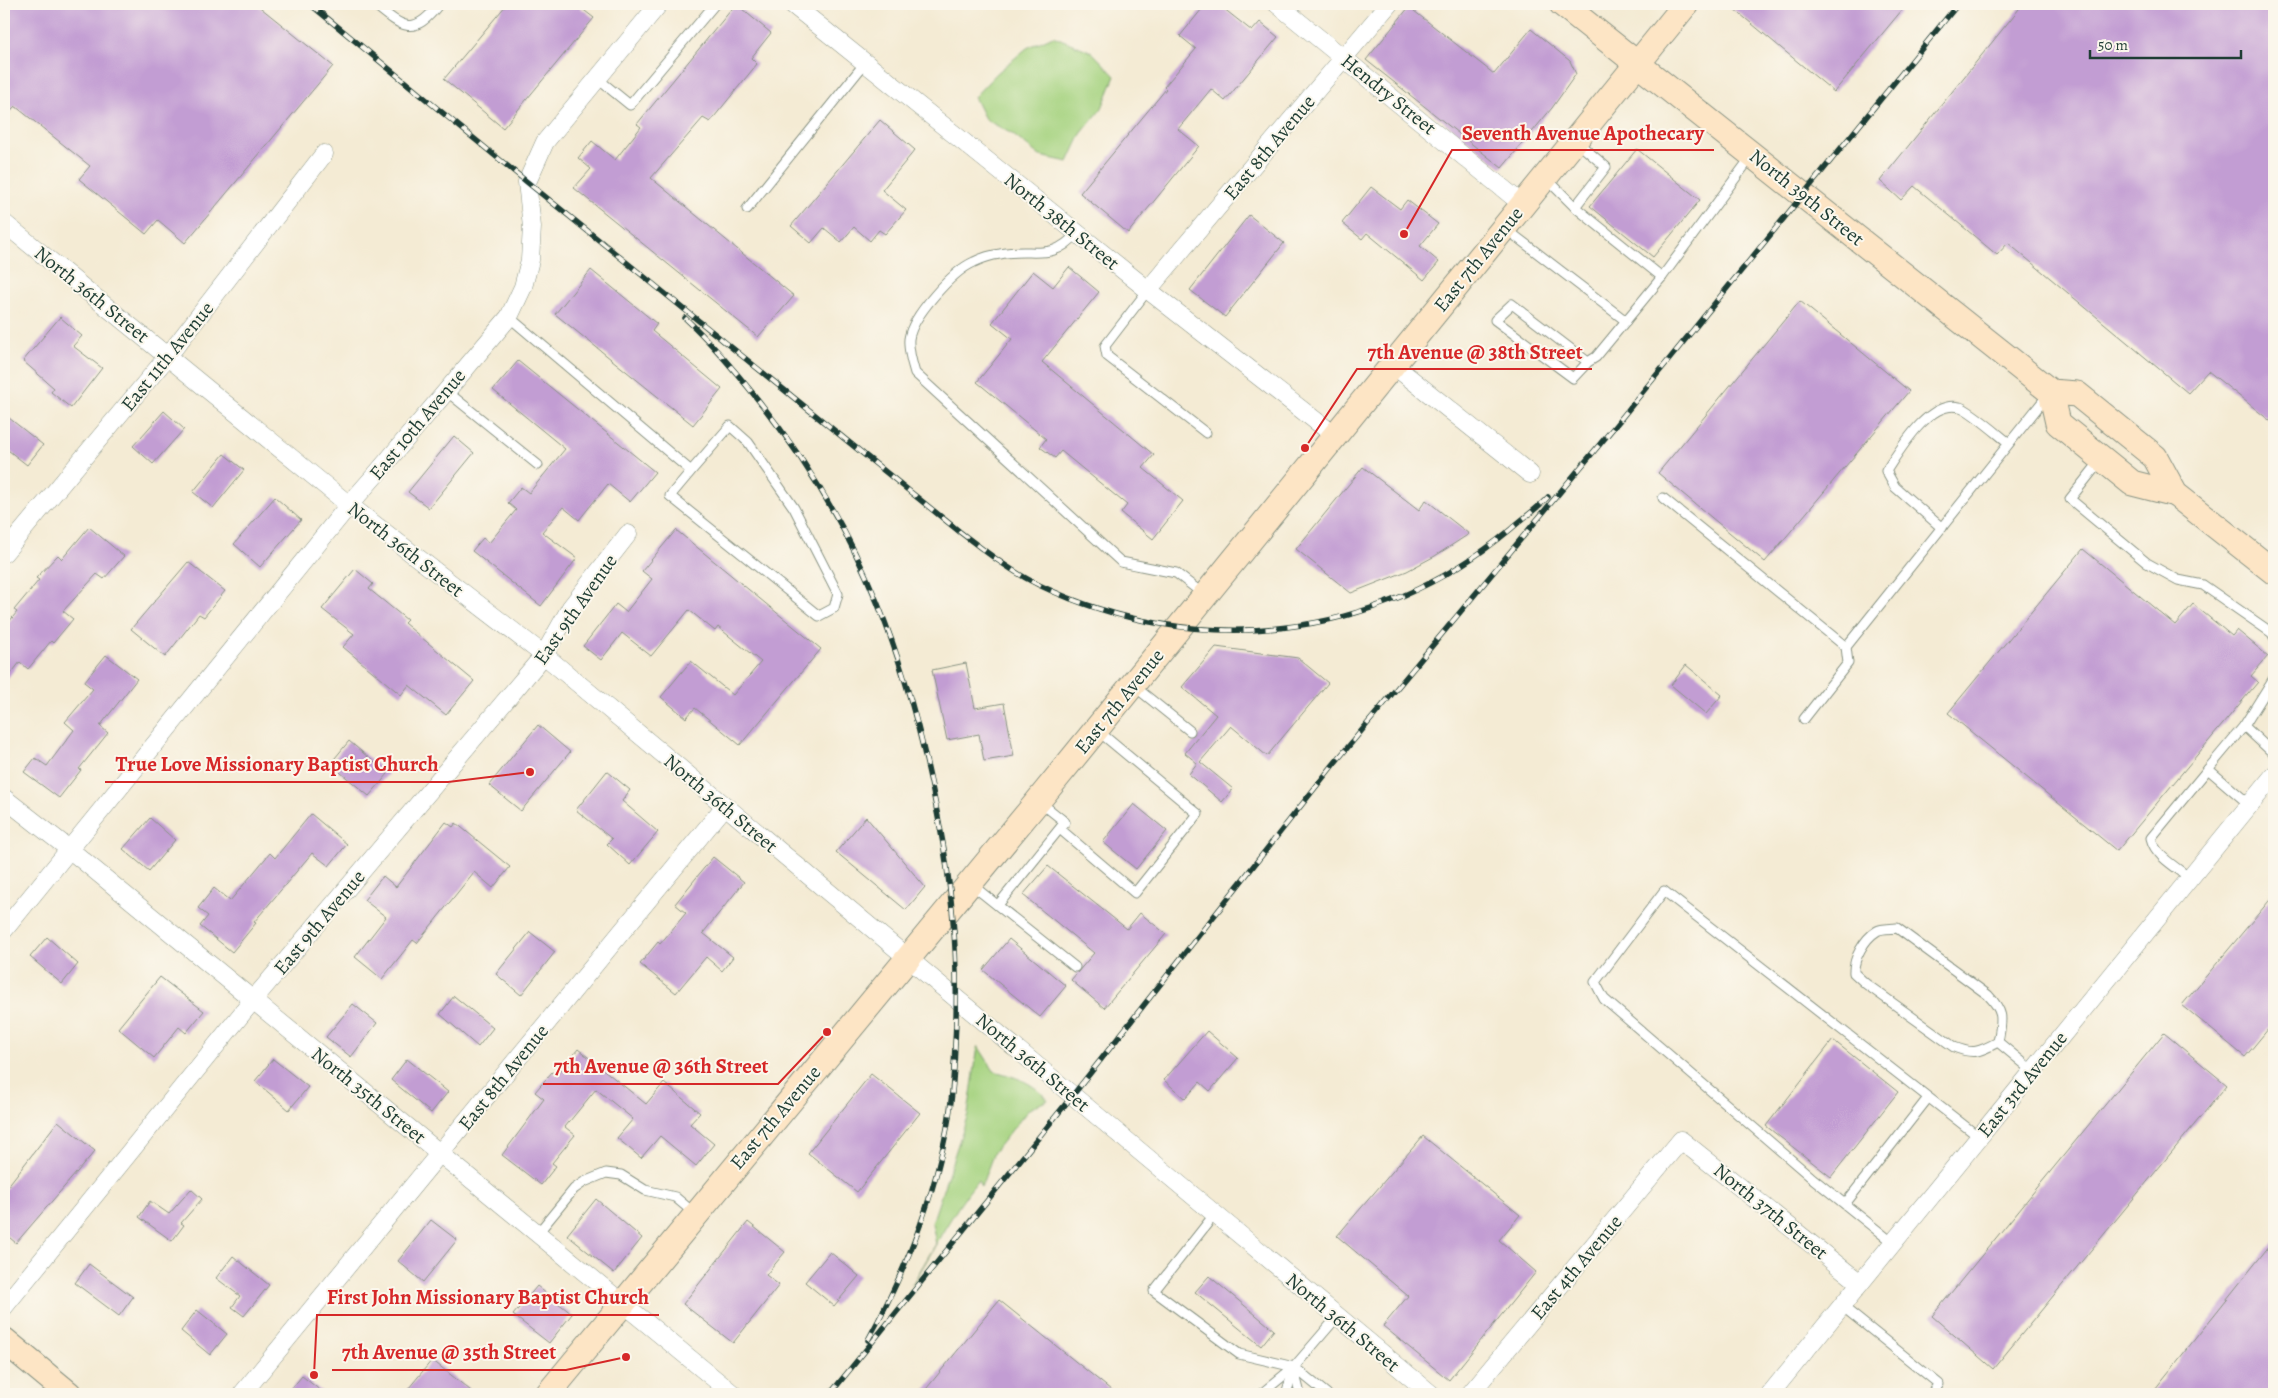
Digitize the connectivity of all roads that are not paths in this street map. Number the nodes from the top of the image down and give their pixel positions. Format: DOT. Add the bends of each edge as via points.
graph roads {
  1 [pos="374,4"];
  2 [pos="439,4"];
  3 [pos="659,4"];
  4 [pos="715,4"];
  5 [pos="792,4"];
  6 [pos="1277,4"];
  7 [pos="1389,4"];
  8 [pos="1562,4"];
  9 [pos="1686,4"];
  10 [pos="1345,58"];
  11 [pos="865,62"];
  12 [pos="1637,64"];
  13 [pos="598,79"];
  14 [pos="1574,140"];
  15 [pos="324,154"];
  16 [pos="1753,155"];
  17 [pos="1545,177"];
  18 [pos="1522,204"];
  19 [pos="1575,207"];
  20 [pos="747,209"];
  21 [pos="4,222"];
  22 [pos="1504,227"];
  23 [pos="1077,233"];
  24 [pos="1662,276"];
  25 [pos="1148,290"];
  26 [pos="509,316"];
  27 [pos="1626,321"];
  28 [pos="168,356"];
  29 [pos="1588,362"];
  30 [pos="1392,364"];
  31 [pos="446,390"];
  32 [pos="2051,392"];
  33 [pos="1206,433"];
  34 [pos="1334,435"];
  35 [pos="2009,443"];
  36 [pos="2102,459"];
  37 [pos="538,465"];
  38 [pos="691,471"];
  39 [pos="1530,474"];
  40 [pos="2175,494"];
  41 [pos="1663,498"];
  42 [pos="348,505"];
  43 [pos="1942,528"];
  44 [pos="628,534"];
  45 [pos="4,553"];
  46 [pos="2274,572"];
  47 [pos="1204,595"];
  48 [pos="2274,637"];
  49 [pos="1846,647"];
  50 [pos="544,655"];
  51 [pos="2274,678"];
  52 [pos="1132,684"];
  53 [pos="1804,719"];
  54 [pos="2244,726"];
  55 [pos="1096,729"];
  56 [pos="1190,731"];
  57 [pos="2274,754"];
  58 [pos="2208,769"];
  59 [pos="2274,774"];
  60 [pos="4,798"];
  61 [pos="1038,801"];
  62 [pos="2250,805"];
  63 [pos="725,806"];
  64 [pos="1060,829"];
  65 [pos="69,849"];
  66 [pos="2190,878"];
  67 [pos="970,883"];
  68 [pos="998,905"];
  69 [pos="4,930"];
  70 [pos="908,958"];
  71 [pos="1075,967"];
  72 [pos="253,1000"];
  73 [pos="1998,1042"];
  74 [pos="2033,1071"];
  75 [pos="1928,1098"];
  76 [pos="1979,1137"];
  77 [pos="1681,1140"];
  78 [pos="440,1153"];
  79 [pos="1844,1204"];
  80 [pos="695,1213"];
  81 [pos="1214,1215"];
  82 [pos="538,1233"];
  83 [pos="1893,1243"];
  84 [pos="1860,1283"];
  85 [pos="623,1303"];
  86 [pos="1842,1306"];
  87 [pos="4,1307"];
  88 [pos="1337,1317"];
  89 [pos="4,1340"];
  90 [pos="1294,1367"];
  91 [pos="69,1394"];
  92 [pos="242,1394"];
  93 [pos="548,1394"];
  94 [pos="732,1394"];
  95 [pos="1261,1394"];
  96 [pos="1286,1394"];
  97 [pos="1300,1394"];
  98 [pos="1327,1394"];
  99 [pos="1430,1394"];
  100 [pos="1470,1394"];
  101 [pos="1770,1394"];
  102 [pos="1931,1394"];
  1 -- 2 [label="lane" via="399,24 415,26 427,20"];
  3 -- 13 [label="street, East 10th Avenue"];
  4 -- 13 [label="lane" via="630,105"];
  5 -- 11 [label="street, North 38th Street"];
  6 -- 10 [label="street, Hendry Street"];
  7 -- 10 [label="street, East 8th Avenue"];
  8 -- 12 [label="street, North 39th Street"];
  9 -- 12 [label="street, East 7th Avenue"];
  10 -- 18 [label="street, Hendry Street"];
  10 -- 25 [label="street, East 8th Avenue"];
  11 -- 20 [label="lane"];
  11 -- 23 [label="street, North 38th Street"];
  12 -- 14 [label="street, East 7th Avenue"];
  12 -- 16 [label="street, North 39th Street"];
  13 -- 26 [label="street, East 10th Avenue" via="545,142 527,182 532,227 530,260 523,287"];
  14 -- 17 [label="street, East 7th Avenue"];
  14 -- 19 [label="lane" via="1606,167"];
  15 -- 28 [label="street, East 11th Avenue"];
  16 -- 24 [label="lane"];
  16 -- 32 [label="street, North 39th Street"];
  17 -- 18 [label="street, East 7th Avenue"];
  17 -- 19 [label="lane"];
  18 -- 22 [label="street, East 7th Avenue"];
  19 -- 24 [label="lane"];
  21 -- 28 [label="street, North 36th Street"];
  22 -- 27 [label="lane"];
  22 -- 30 [label="street, East 7th Avenue"];
  23 -- 25 [label="street, North 38th Street"];
  23 -- 47 [label="lane" via="1067,245 1056,250 1001,254 973,262 938,291 915,321 909,339 915,373 1121,562 1176,573"];
  24 -- 27 [label="lane"];
  25 -- 33 [label="lane" via="1105,346 1106,356"];
  25 -- 34 [label="street, North 38th Street"];
  26 -- 31 [label="street, East 10th Avenue"];
  26 -- 38 [label="lane"];
  27 -- 29 [label="lane"];
  28 -- 42 [label="street, North 36th Street"];
  28 -- 45 [label="street, East 11th Avenue"];
  29 -- 29 [label="lane" via="1512,304 1495,320 1573,378"];
  30 -- 34 [label="street, East 7th Avenue"];
  30 -- 39 [label="street"];
  31 -- 37 [label="lane"];
  31 -- 42 [label="street, East 10th Avenue"];
  32 -- 35 [label="lane"];
  32 -- 36 [label="street" via="2058,423"];
  32 -- 40 [label="street" via="2077,394 2155,457"];
  34 -- 47 [label="street, East 7th Avenue"];
  35 -- 43 [label="lane"];
  35 -- 43 [label="lane" via="1961,406 1942,407 1913,430 1886,471 1895,487"];
  36 -- 40 [label="street" via="2132,482"];
  36 -- 48 [label="lane" via="2070,499 2147,563 2178,580 2203,585"];
  38 -- 38 [label="lane" via="670,496 818,616 834,608 838,594 827,571 794,508 748,442 730,426"];
  40 -- 46 [label="street"];
  41 -- 49 [label="lane"];
  42 -- 50 [label="street, North 36th Street"];
  42 -- 65 [label="street, East 10th Avenue"];
  43 -- 49 [label="lane"];
  44 -- 50 [label="street, East 9th Avenue" via="571,607"];
  47 -- 52 [label="street, East 7th Avenue"];
  49 -- 53 [label="lane" via="1848,662"];
  50 -- 63 [label="street, North 36th Street"];
  50 -- 72 [label="street, East 9th Avenue"];
  51 -- 54 [label="lane"];
  52 -- 55 [label="street, East 7th Avenue"];
  52 -- 56 [label="lane"];
  54 -- 57 [label="lane"];
  54 -- 58 [label="lane"];
  55 -- 61 [label="street, East 7th Avenue"];
  55 -- 64 [label="lane" via="1198,814 1135,893"];
  58 -- 62 [label="lane"];
  58 -- 66 [label="lane" via="2151,838 2158,853"];
  59 -- 62 [label="street, East 3rd Avenue"];
  60 -- 65 [label="street, North 35th Street"];
  61 -- 64 [label="lane" via="1065,822"];
  61 -- 67 [label="street, East 7th Avenue"];
  62 -- 66 [label="street, East 3rd Avenue"];
  63 -- 70 [label="street, North 36th Street"];
  63 -- 78 [label="street, East 8th Avenue"];
  64 -- 68 [label="lane"];
  65 -- 69 [label="street, East 10th Avenue"];
  65 -- 72 [label="street, North 35th Street"];
  66 -- 74 [label="street, East 3rd Avenue"];
  67 -- 68 [label="lane"];
  67 -- 70 [label="street, East 7th Avenue"];
  68 -- 71 [label="lane"];
  70 -- 80 [label="street, East 7th Avenue"];
  70 -- 81 [label="street, North 36th Street"];
  72 -- 78 [label="street, North 35th Street"];
  72 -- 87 [label="street, East 9th Avenue"];
  73 -- 73 [label="lane" via="2002,1018 1999,1006 1988,995 1897,928 1878,930 1866,943 1854,962 1854,973 1866,984 1967,1053 1979,1052"];
  73 -- 74 [label="lane"];
  74 -- 76 [label="street, East 3rd Avenue"];
  75 -- 76 [label="lane"];
  75 -- 79 [label="lane"];
  75 -- 79 [label="lane" via="1664,891 1595,982 1604,999"];
  76 -- 83 [label="street, East 3rd Avenue"];
  77 -- 84 [label="street, North 37th Street"];
  77 -- 100 [label="street, East 4th Avenue"];
  78 -- 82 [label="street, North 35th Street"];
  78 -- 92 [label="street, East 8th Avenue"];
  79 -- 83 [label="lane"];
  80 -- 82 [label="lane" via="675,1197 645,1190 621,1175 606,1173 574,1189"];
  80 -- 85 [label="street, East 7th Avenue"];
  81 -- 88 [label="street, North 36th Street"];
  81 -- 90 [label="lane" via="1154,1291 1239,1354"];
  82 -- 85 [label="street, North 35th Street"];
  83 -- 84 [label="street, East 3rd Avenue"];
  84 -- 86 [label="street, East 3rd Avenue"];
  85 -- 93 [label="street, East 7th Avenue"];
  85 -- 94 [label="street, North 35th Street"];
  86 -- 101 [label="street, East 3rd Avenue"];
  86 -- 102 [label="lane" via="1939,1384"];
  88 -- 90 [label="lane"];
  88 -- 99 [label="street, North 36th Street"];
  89 -- 91 [label="street"];
  90 -- 95 [label="lane"];
  90 -- 96 [label="lane"];
  90 -- 97 [label="lane"];
  90 -- 98 [label="lane"];
}
